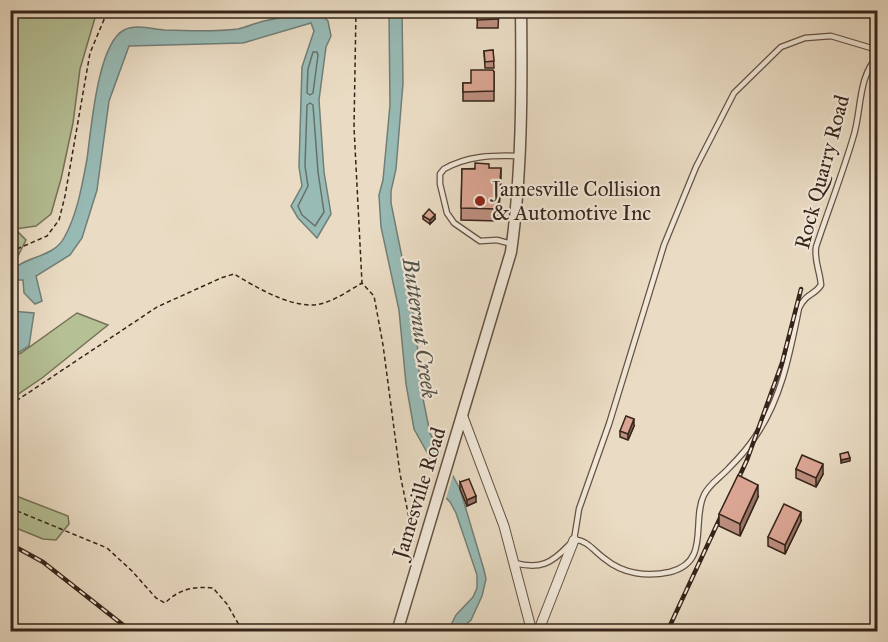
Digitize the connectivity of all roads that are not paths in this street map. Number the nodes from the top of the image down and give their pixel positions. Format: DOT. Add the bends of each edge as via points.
graph roads {
  1 [pos="521,10"];
  2 [pos="878,50"];
  3 [pos="878,56"];
  4 [pos="518,156"];
  5 [pos="512,244"];
  6 [pos="463,417"];
  7 [pos="574,540"];
  8 [pos="515,563"];
  9 [pos="397,632"];
  10 [pos="532,632"];
  11 [pos="538,632"];
  1 -- 4 [label="street, Jamesville Road"];
  2 -- 7 [label="lane" via="831,36 805,38 781,47 734,93 696,167 664,245 579,509"];
  3 -- 7 [label="lane, Rock Quarry Road" via="866,72 853,139 816,247 821,285 805,297 799,308 782,381 771,409 755,437 706,489 697,543 688,562 669,572 636,574 606,561 583,541"];
  4 -- 5 [label="street, Jamesville Road"];
  4 -- 5 [label="lane" via="478,157 452,164 442,171 440,181 447,213 454,223 480,241"];
  5 -- 6 [label="street, Jamesville Road"];
  6 -- 8 [label="street"];
  6 -- 9 [label="street, Jamesville Road"];
  7 -- 8 [label="lane" via="556,560 534,565"];
  7 -- 11 [label="street"];
  8 -- 10 [label="street"];
}
